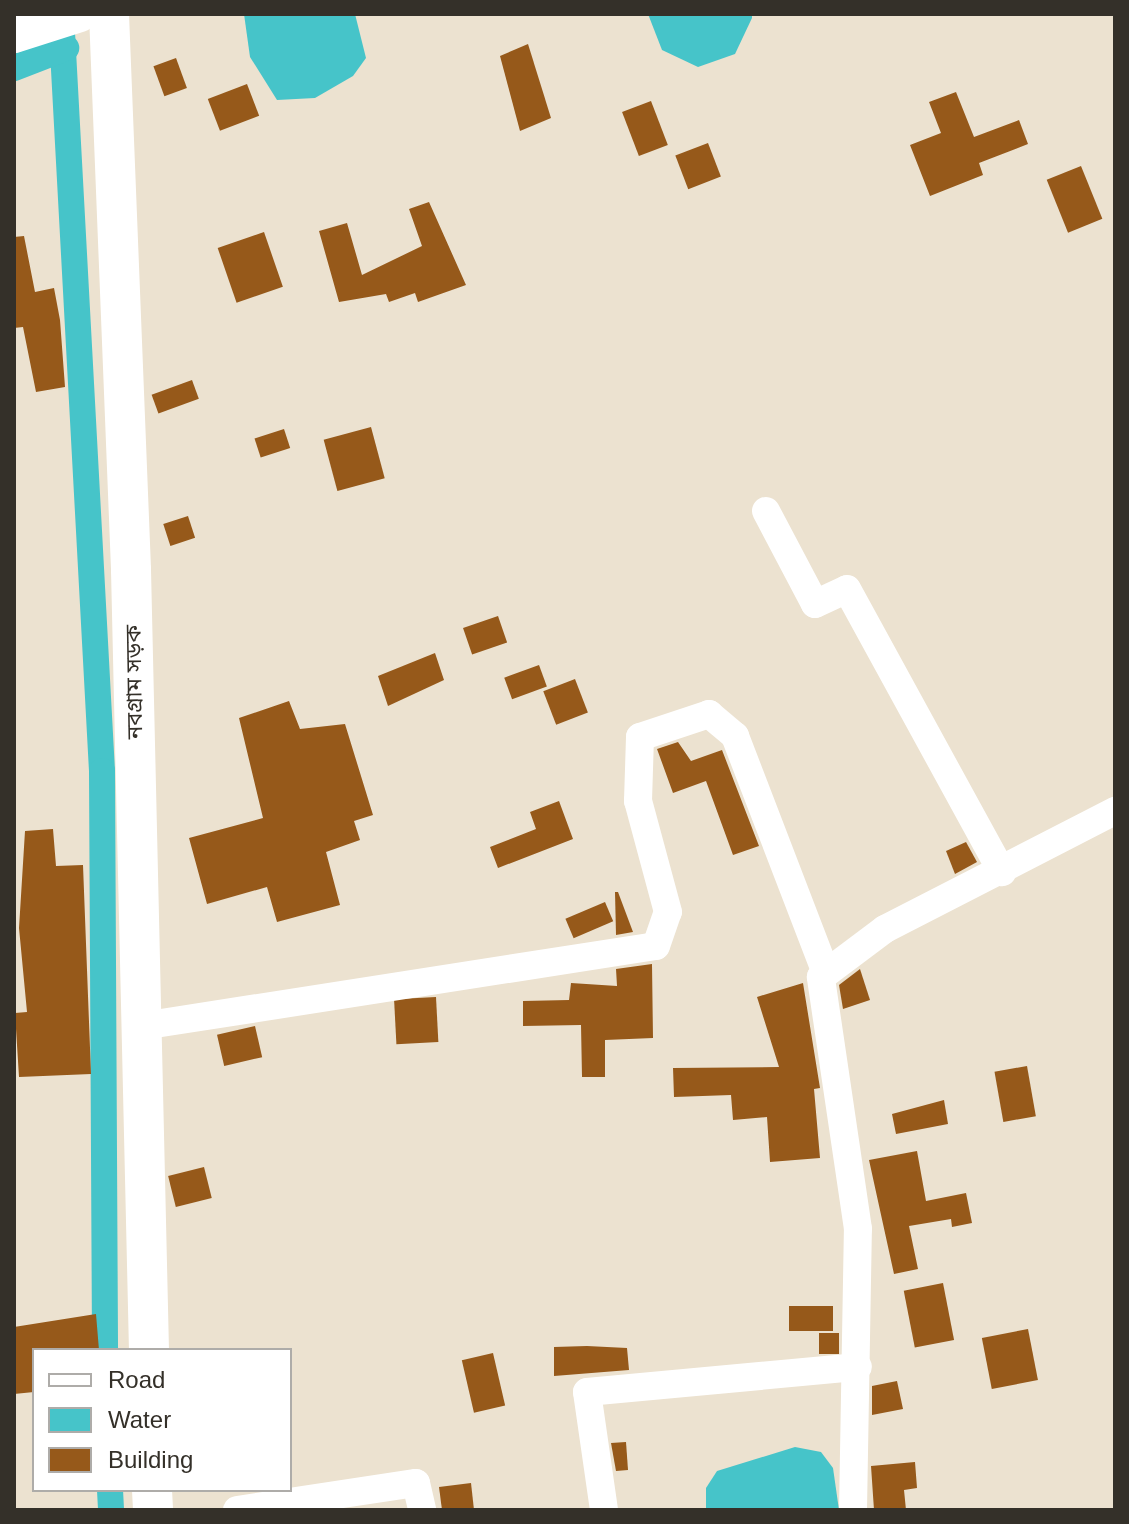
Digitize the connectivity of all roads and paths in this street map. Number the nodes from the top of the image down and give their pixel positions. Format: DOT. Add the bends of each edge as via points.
graph roads {
  1 [pos="80,14"];
  2 [pos="109,14"];
  3 [pos="14,35"];
  4 [pos="766,511"];
  5 [pos="1115,811"];
  6 [pos="1002,872"];
  7 [pos="825,971"];
  8 [pos="142,1026"];
  9 [pos="149,1348"];
  10 [pos="858,1367"];
  11 [pos="237,1510"];
  12 [pos="422,1510"];
  13 [pos="604,1510"];
  14 [pos="853,1510"];
  1 -- 3 [label="street"];
  2 -- 8 [label="main road, নবগ্রাম সড়ক"];
  4 -- 6 [label="street" via="815,604 847,589"];
  5 -- 6 [label="street"];
  6 -- 7 [label="street" via="885,929"];
  7 -- 8 [label="street" via="735,736 709,714 640,737 638,801 668,912 656,946"];
  7 -- 10 [label="street" via="820,1002 858,1229"];
  8 -- 9 [label="main road, নবগ্রাম সড়ক"];
  10 -- 13 [label="street" via="587,1392"];
  10 -- 14 [label="street"];
  11 -- 12 [label="street" via="416,1483"];
}
